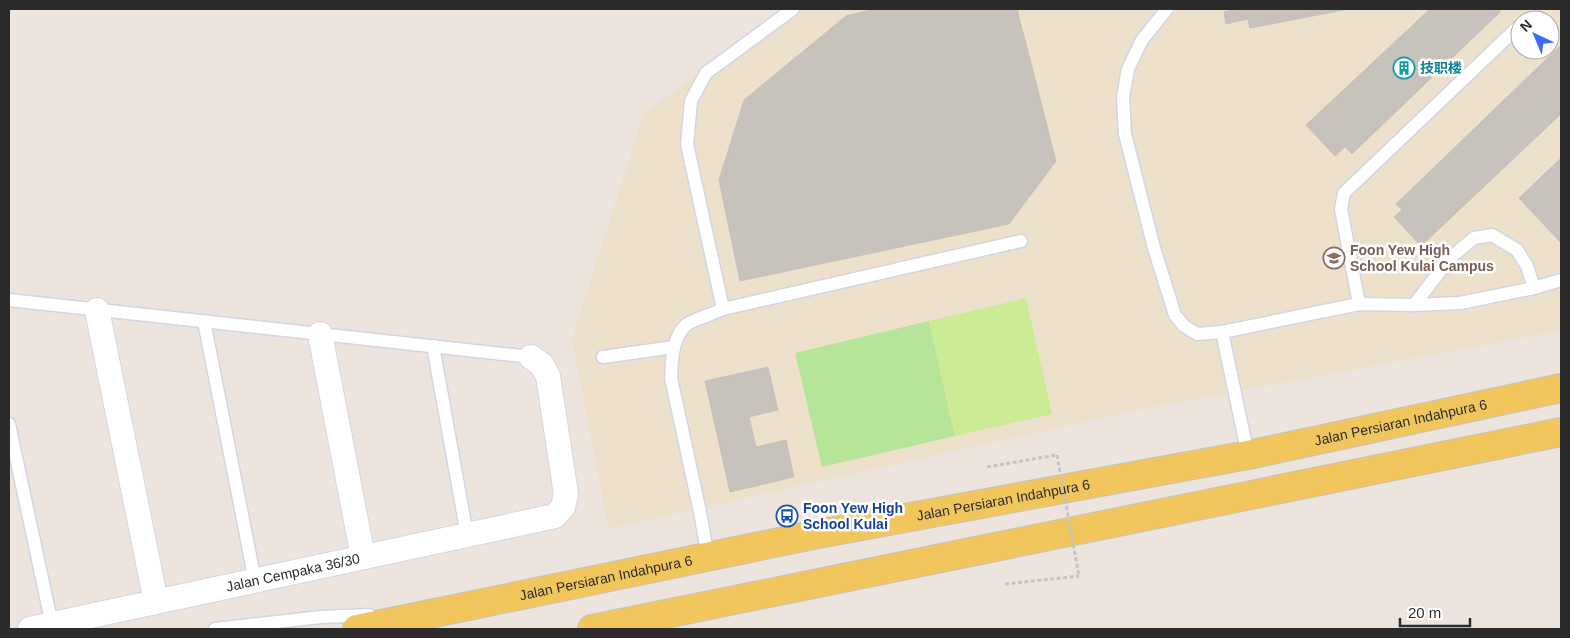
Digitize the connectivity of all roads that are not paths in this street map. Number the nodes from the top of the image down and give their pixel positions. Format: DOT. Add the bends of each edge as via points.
graph roads {
  1 [pos="793,9"];
  2 [pos="1167,9"];
  3 [pos="1510,35"];
  4 [pos="1021,241"];
  5 [pos="1561,280"];
  6 [pos="1534,288"];
  7 [pos="9,300"];
  8 [pos="1359,304"];
  9 [pos="1414,305"];
  10 [pos="723,309"];
  11 [pos="97,310"];
  12 [pos="204,321"];
  13 [pos="1222,332"];
  14 [pos="320,334"];
  15 [pos="433,346"];
  16 [pos="674,347"];
  17 [pos="531,357"];
  18 [pos="603,357"];
  19 [pos="1561,388"];
  20 [pos="9,424"];
  21 [pos="1561,432"];
  22 [pos="1248,455"];
  23 [pos="467,535"];
  24 [pos="363,557"];
  25 [pos="708,557"];
  26 [pos="255,581"];
  27 [pos="156,602"];
  28 [pos="441,612"];
  29 [pos="41,627"];
  30 [pos="215,629"];
  31 [pos="356,629"];
  32 [pos="592,629"];
  1 -- 10 [label="lane" via="706,73 691,101 687,144"];
  2 -- 13 [label="lane" via="1142,40 1128,69 1123,97 1125,134 1154,248 1176,315 1184,326 1197,334"];
  3 -- 8 [label="lane" via="1344,193 1340,209"];
  4 -- 10 [label="lane"];
  5 -- 6 [label="lane"];
  6 -- 9 [label="lane" via="1460,303"];
  6 -- 9 [label="lane" via="1527,266 1517,250 1492,235 1474,238 1450,258"];
  7 -- 11 [label="lane"];
  8 -- 9 [label="lane"];
  8 -- 13 [label="lane"];
  10 -- 16 [label="lane" via="687,324"];
  11 -- 12 [label="lane"];
  11 -- 27 [label="street"];
  12 -- 14 [label="lane"];
  12 -- 26 [label="lane"];
  13 -- 22 [label="lane"];
  14 -- 15 [label="lane"];
  14 -- 24 [label="street"];
  15 -- 17 [label="lane"];
  15 -- 23 [label="lane"];
  16 -- 18 [label="lane"];
  16 -- 25 [label="lane" via="671,378"];
  17 -- 23 [label="street, Jalan Cempaka 36/30" via="542,365 548,376 566,494 563,507 555,516"];
  19 -- 22 [label="main road, Jalan Persiaran Indahpura 6"];
  20 -- 29 [label="lane"];
  21 -- 32 [label="main road"];
  22 -- 25 [label="main road, Jalan Persiaran Indahpura 6"];
  23 -- 24 [label="street, Jalan Cempaka 36/30"];
  24 -- 26 [label="street, Jalan Cempaka 36/30"];
  25 -- 28 [label="main road, Jalan Persiaran Indahpura 6"];
  26 -- 27 [label="street, Jalan Cempaka 36/30"];
  27 -- 29 [label="street, Jalan Cempaka 36/30"];
  28 -- 30 [label="lane" via="322,618"];
  28 -- 31 [label="main road, Jalan Persiaran Indahpura 6"];
}
